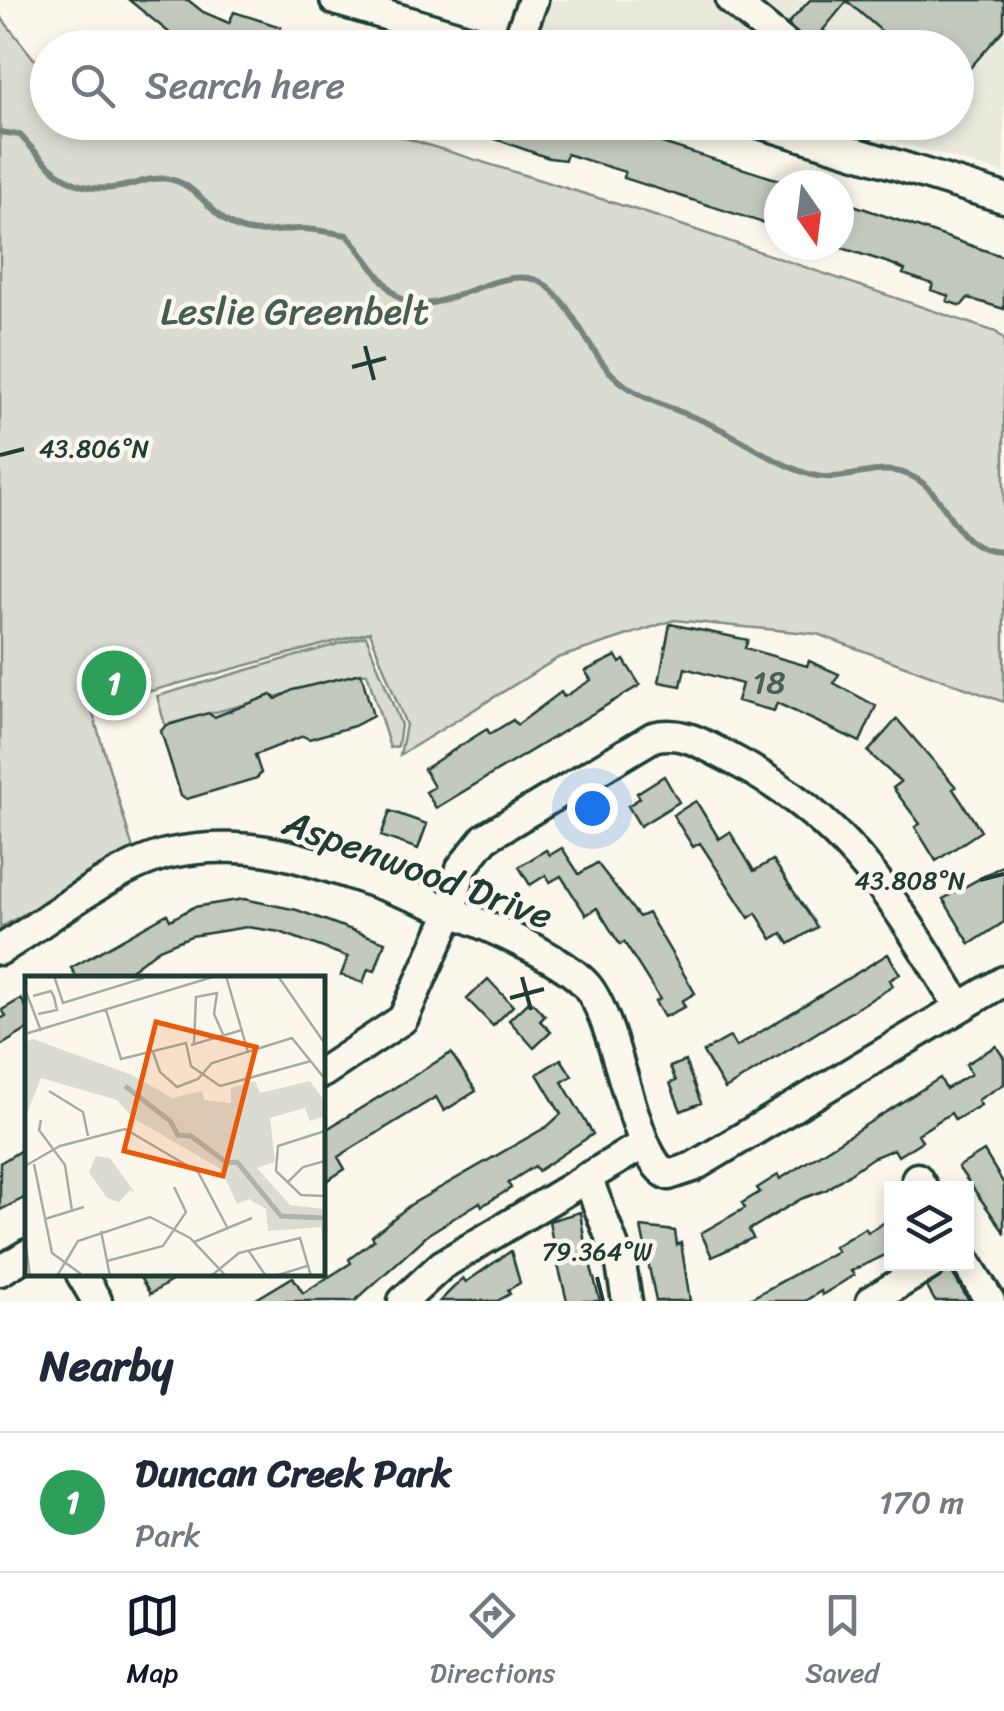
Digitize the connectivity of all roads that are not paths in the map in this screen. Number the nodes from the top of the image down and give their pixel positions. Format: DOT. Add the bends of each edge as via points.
graph roads {
  1 [pos="336,0"];
  2 [pos="533,0"];
  3 [pos="731,0"];
  4 [pos="437,30"];
  5 [pos="522,30"];
  6 [pos="768,30"];
  7 [pos="857,140"];
  8 [pos="1004,198"];
  9 [pos="450,912"];
  10 [pos="0,950"];
  11 [pos="1004,981"];
  12 [pos="959,1006"];
  13 [pos="325,1071"];
  14 [pos="642,1145"];
  15 [pos="587,1177"];
  16 [pos="25,1256"];
  17 [pos="0,1271"];
  18 [pos="920,1271"];
  19 [pos="972,1271"];
  20 [pos="82,1276"];
  21 [pos="97,1301"];
  22 [pos="404,1301"];
  23 [pos="627,1301"];
  24 [pos="871,1301"];
  25 [pos="990,1301"];
  1 -- 4 [label="street"];
  2 -- 5 [label="street"];
  3 -- 6 [label="street"];
  7 -- 8 [label="street"];
  9 -- 10 [label="street, Aspenwood Drive" via="290,856 202,849 167,854 124,873"];
  9 -- 12 [label="street" via="461,868 485,838 671,733 771,779 844,837 877,875"];
  9 -- 13 [label="street" via="403,1019"];
  9 -- 14 [label="street, Aspenwood Drive" via="561,962 587,986 616,1043"];
  11 -- 12 [label="street"];
  12 -- 14 [label="street" via="685,1171 660,1172"];
  14 -- 15 [label="street"];
  15 -- 22 [label="street" via="442,1265"];
  15 -- 23 [label="street" via="621,1265"];
  16 -- 17 [label="street"];
  18 -- 24 [label="street"];
  19 -- 25 [label="street"];
  20 -- 21 [label="street"];
}
